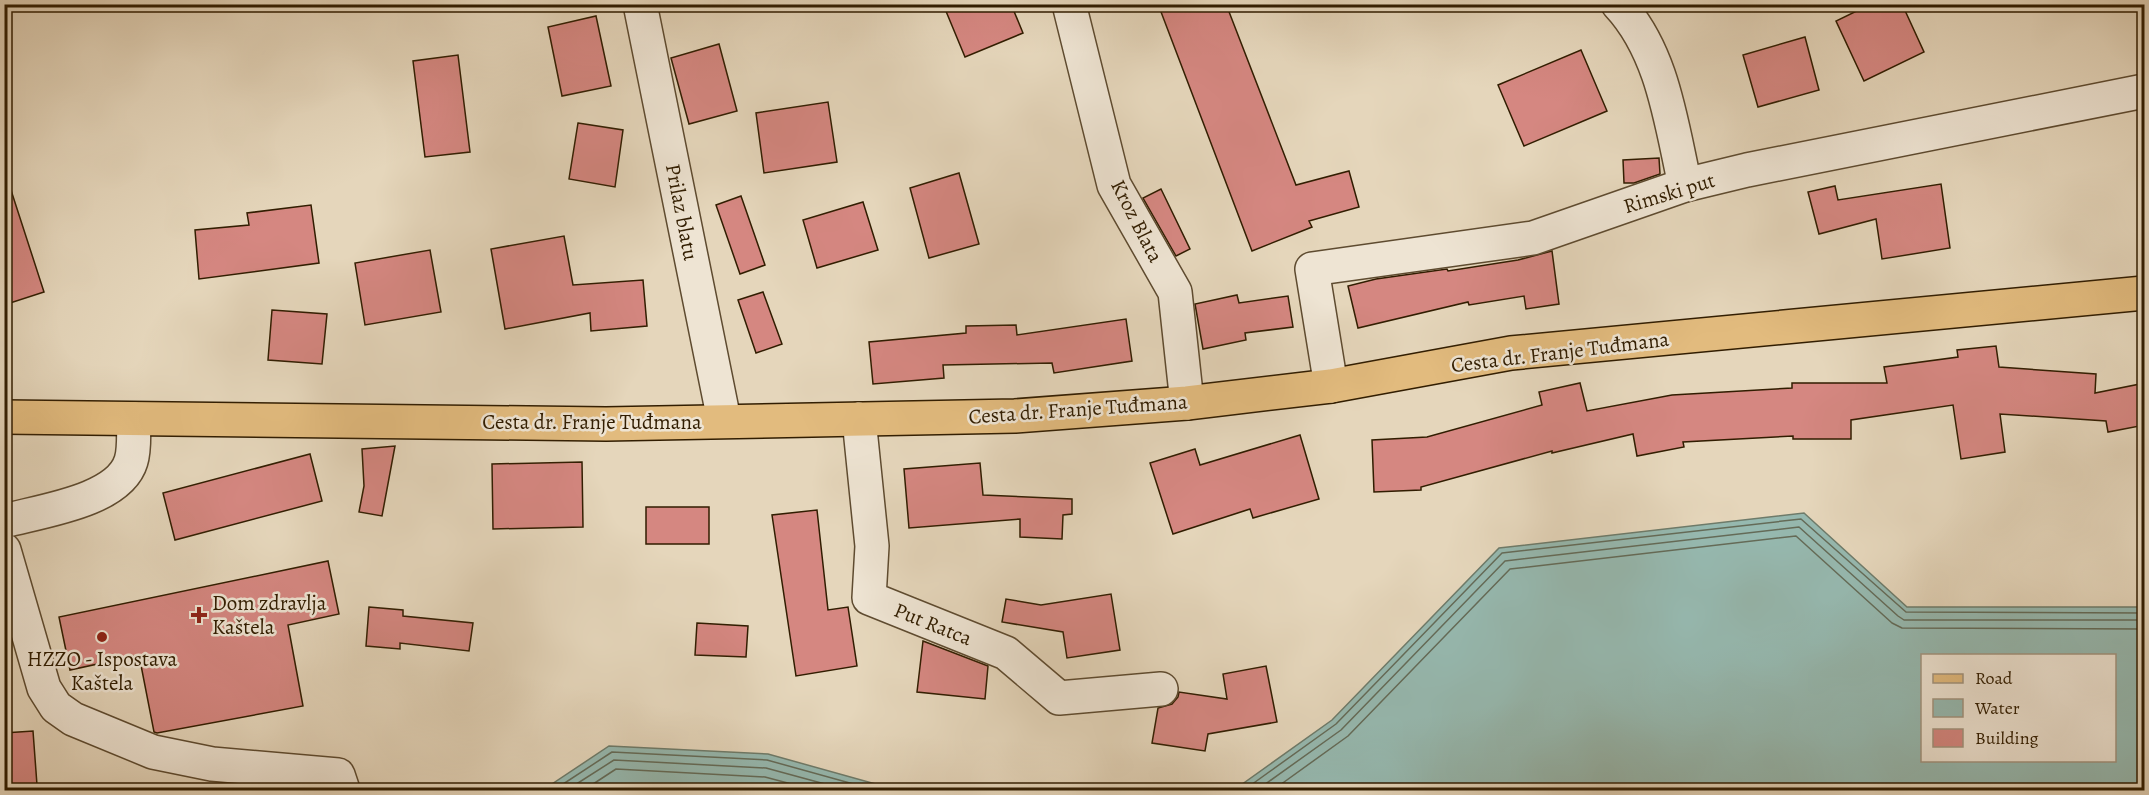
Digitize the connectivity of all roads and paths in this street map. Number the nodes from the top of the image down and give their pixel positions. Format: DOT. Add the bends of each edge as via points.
graph roads {
  1 [pos="640,4"];
  2 [pos="1069,4"];
  3 [pos="1618,4"];
  4 [pos="2145,91"];
  5 [pos="1685,185"];
  6 [pos="2145,293"];
  7 [pos="1331,386"];
  8 [pos="1187,403"];
  9 [pos="4,417"];
  10 [pos="134,419"];
  11 [pos="859,419"];
  12 [pos="724,420"];
  13 [pos="4,521"];
  14 [pos="4,550"];
  15 [pos="1161,689"];
  16 [pos="341,783"];
  1 -- 12 [label="street, Prilaz blatu"];
  2 -- 8 [label="street, Kroz Blata" via="1114,185 1174,292"];
  3 -- 5 [label="street" via="1631,18 1659,72"];
  4 -- 5 [label="street, Rimski put"];
  5 -- 7 [label="street, Rimski put" via="1533,238 1312,269"];
  6 -- 7 [label="main road, Cesta dr. Franje Tuđmana" via="1512,353"];
  7 -- 8 [label="main road, Cesta dr. Franje Tuđmana"];
  8 -- 11 [label="main road, Cesta dr. Franje Tuđmana" via="1015,416"];
  9 -- 10 [label="main road, Cesta dr. Franje Tuđmana"];
  10 -- 12 [label="main road, Cesta dr. Franje Tuđmana" via="606,424"];
  10 -- 13 [label="street" via="132,460 124,477 103,493"];
  11 -- 12 [label="main road, Cesta dr. Franje Tuđmana"];
  11 -- 15 [label="street, Put Ratca" via="872,546 869,598 1006,654 1059,698"];
  14 -- 16 [label="street" via="45,688 56,707 73,719 153,752"];
}
